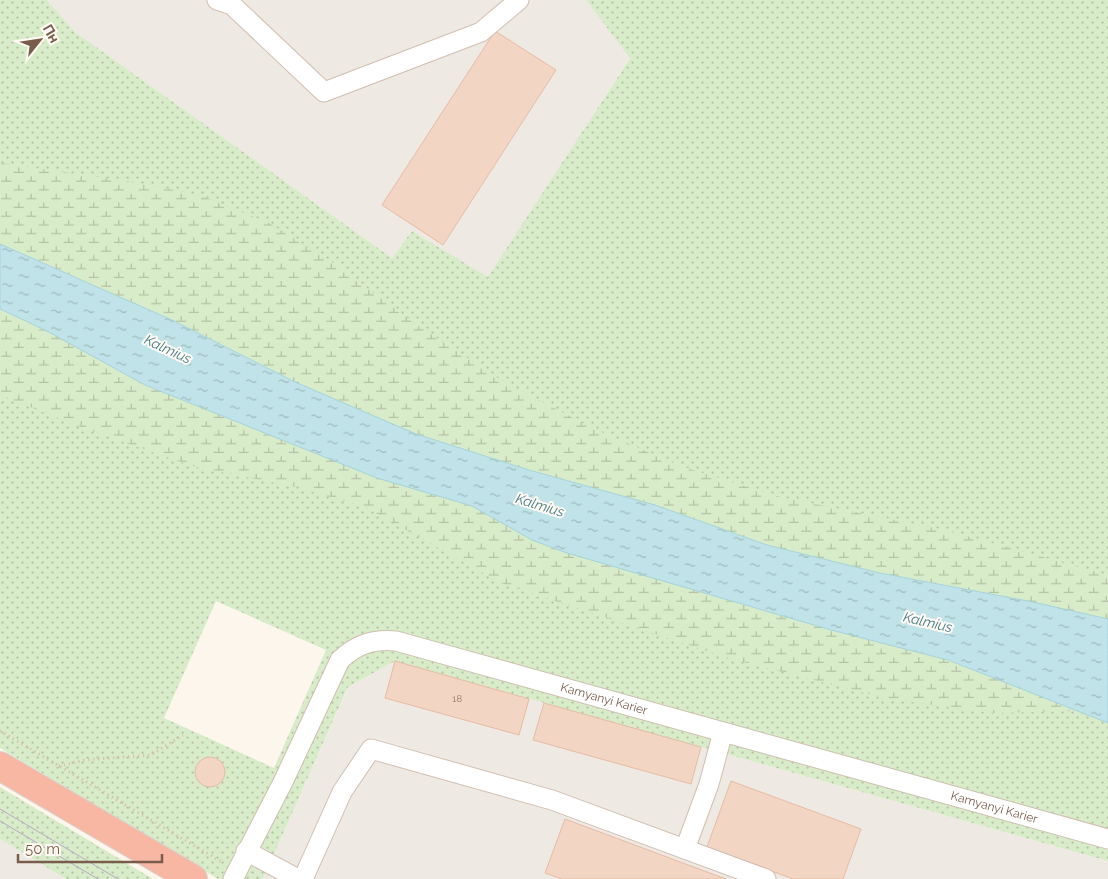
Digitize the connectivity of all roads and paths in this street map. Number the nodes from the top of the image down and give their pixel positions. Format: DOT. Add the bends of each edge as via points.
graph roads {
  1 [pos="217,0"];
  2 [pos="519,0"];
  3 [pos="0,731"];
  4 [pos="723,732"];
  5 [pos="183,735"];
  6 [pos="0,766"];
  7 [pos="59,766"];
  8 [pos="1108,839"];
  9 [pos="685,849"];
  10 [pos="246,852"];
  11 [pos="235,875"];
  12 [pos="193,879"];
  13 [pos="298,879"];
  14 [pos="303,879"];
  15 [pos="766,879"];
  1 -- 2 [label="street" via="232,5 324,92 481,32"];
  3 -- 7 [label="path"];
  4 -- 8 [label="street, Kamyanyi Karier"];
  4 -- 9 [label="street" via="709,784"];
  4 -- 10 [label="street, Kamyanyi Karier" via="396,641 365,643 340,660 332,674 283,782"];
  5 -- 7 [label="path" via="150,756 85,760"];
  6 -- 12 [label="highway"];
  7 -- 11 [label="path"];
  9 -- 14 [label="street" via="552,800 371,749 342,792"];
  9 -- 15 [label="street"];
  10 -- 11 [label="street, Kamyanyi Karier"];
  10 -- 13 [label="street"];
}
